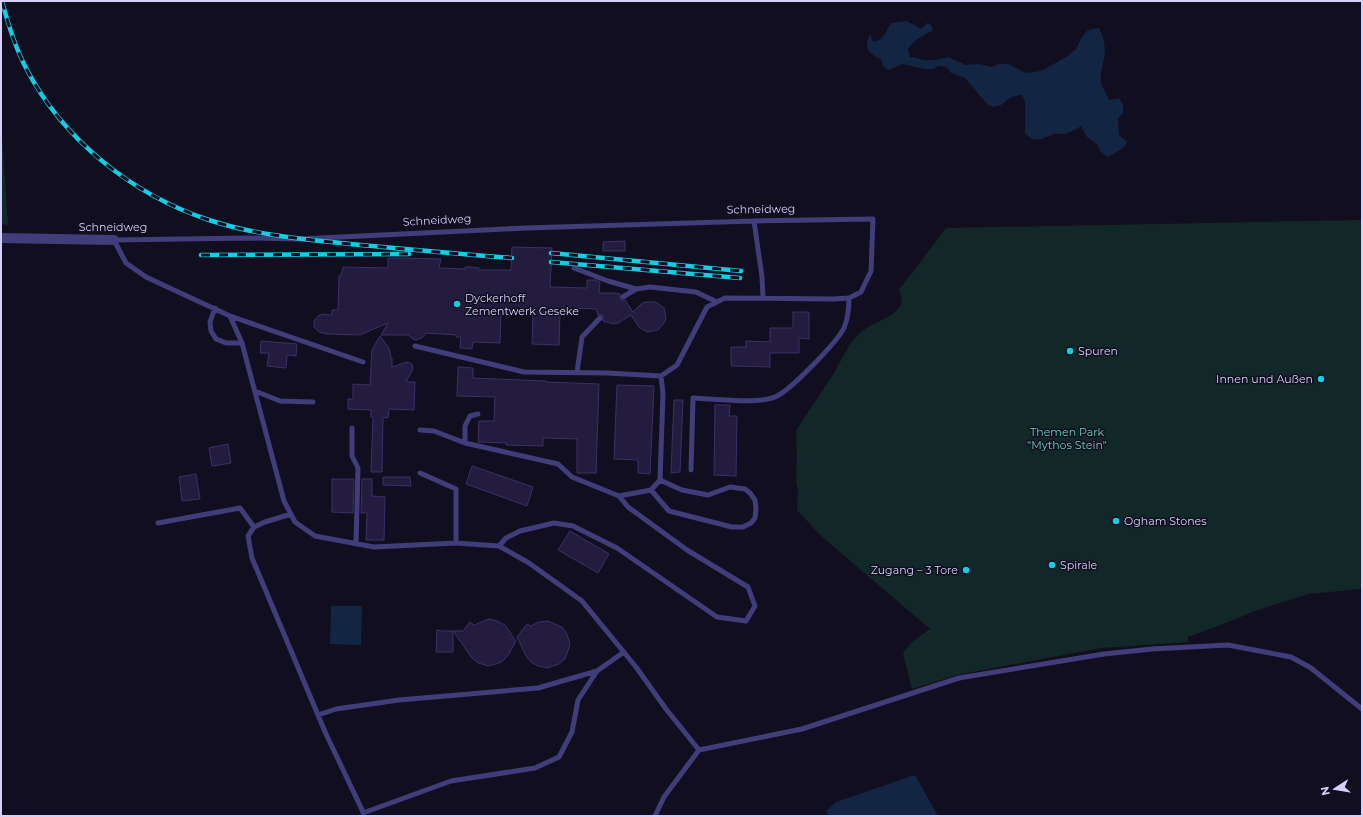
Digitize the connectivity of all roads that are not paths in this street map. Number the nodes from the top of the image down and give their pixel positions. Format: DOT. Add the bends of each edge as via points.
graph roads {
  1 [pos="754,221"];
  2 [pos="1,238"];
  3 [pos="114,240"];
  4 [pos="574,268"];
  5 [pos="636,289"];
  6 [pos="624,297"];
  7 [pos="763,297"];
  8 [pos="849,298"];
  9 [pos="717,302"];
  10 [pos="215,308"];
  11 [pos="230,316"];
  12 [pos="600,318"];
  13 [pos="242,343"];
  14 [pos="415,346"];
  15 [pos="363,362"];
  16 [pos="577,372"];
  17 [pos="661,376"];
  18 [pos="255,391"];
  19 [pos="313,402"];
  20 [pos="478,414"];
  21 [pos="352,428"];
  22 [pos="420,430"];
  23 [pos="464,443"];
  24 [pos="691,470"];
  25 [pos="420,473"];
  26 [pos="660,480"];
  27 [pos="651,490"];
  28 [pos="619,496"];
  29 [pos="291,514"];
  30 [pos="158,522"];
  31 [pos="254,527"];
  32 [pos="456,543"];
  33 [pos="356,544"];
  34 [pos="499,546"];
  35 [pos="624,652"];
  36 [pos="597,671"];
  37 [pos="1362,709"];
  38 [pos="318,715"];
  39 [pos="699,750"];
  40 [pos="364,814"];
  41 [pos="655,816"];
  1 -- 3 [label="lane, Schneidweg" via="526,228 300,239"];
  1 -- 7 [label="lane"];
  1 -- 8 [label="lane, Schneidweg" via="873,219 871,271 861,292"];
  2 -- 3 [label="street, Schneidweg"];
  3 -- 10 [label="lane" via="126,263 146,277"];
  4 -- 5 [label="lane"];
  5 -- 6 [label="lane"];
  5 -- 9 [label="lane" via="650,287 696,292"];
  7 -- 8 [label="lane"];
  7 -- 9 [label="lane" via="725,298"];
  8 -- 24 [label="lane" via="848,315 843,329 791,387 775,397 757,400 693,398"];
  9 -- 17 [label="lane" via="707,307 677,365"];
  10 -- 11 [label="lane"];
  10 -- 13 [label="lane" via="210,322 211,331 216,339 226,343"];
  11 -- 13 [label="lane"];
  11 -- 15 [label="lane"];
  12 -- 16 [label="lane" via="582,337"];
  13 -- 18 [label="lane"];
  14 -- 16 [label="lane" via="524,372"];
  16 -- 17 [label="lane"];
  17 -- 26 [label="lane" via="663,394"];
  18 -- 19 [label="lane" via="280,401"];
  18 -- 29 [label="lane" via="284,500"];
  20 -- 23 [label="lane" via="470,416 465,426"];
  21 -- 33 [label="lane" via="352,456 358,468"];
  22 -- 23 [label="lane" via="434,431"];
  23 -- 28 [label="lane" via="558,464 572,477"];
  25 -- 32 [label="lane" via="456,490"];
  26 -- 27 [label="lane"];
  26 -- 27 [label="lane" via="682,490 708,495 730,486 745,489 754,500 755,518 742,527 732,527 676,513 669,511"];
  27 -- 28 [label="lane"];
  28 -- 34 [label="lane" via="628,507 687,550 748,587 754,606 746,621 717,617 617,548 573,526 554,522 520,531 506,538"];
  29 -- 31 [label="lane"];
  29 -- 33 [label="lane" via="295,522 315,536"];
  30 -- 31 [label="lane" via="240,508"];
  31 -- 38 [label="lane" via="248,536 252,558"];
  32 -- 33 [label="lane" via="374,547"];
  32 -- 34 [label="lane"];
  34 -- 35 [label="lane" via="529,563 582,601"];
  35 -- 36 [label="lane"];
  35 -- 39 [label="lane"];
  36 -- 38 [label="lane" via="538,688 399,700 336,709"];
  36 -- 40 [label="lane" via="578,700 572,732 559,757 535,768 451,781"];
  37 -- 39 [label="lane" via="1311,668 1291,657 1228,645 1152,649 1104,654 959,678 802,729"];
  38 -- 40 [label="lane"];
  39 -- 41 [label="lane" via="664,797"];
}
